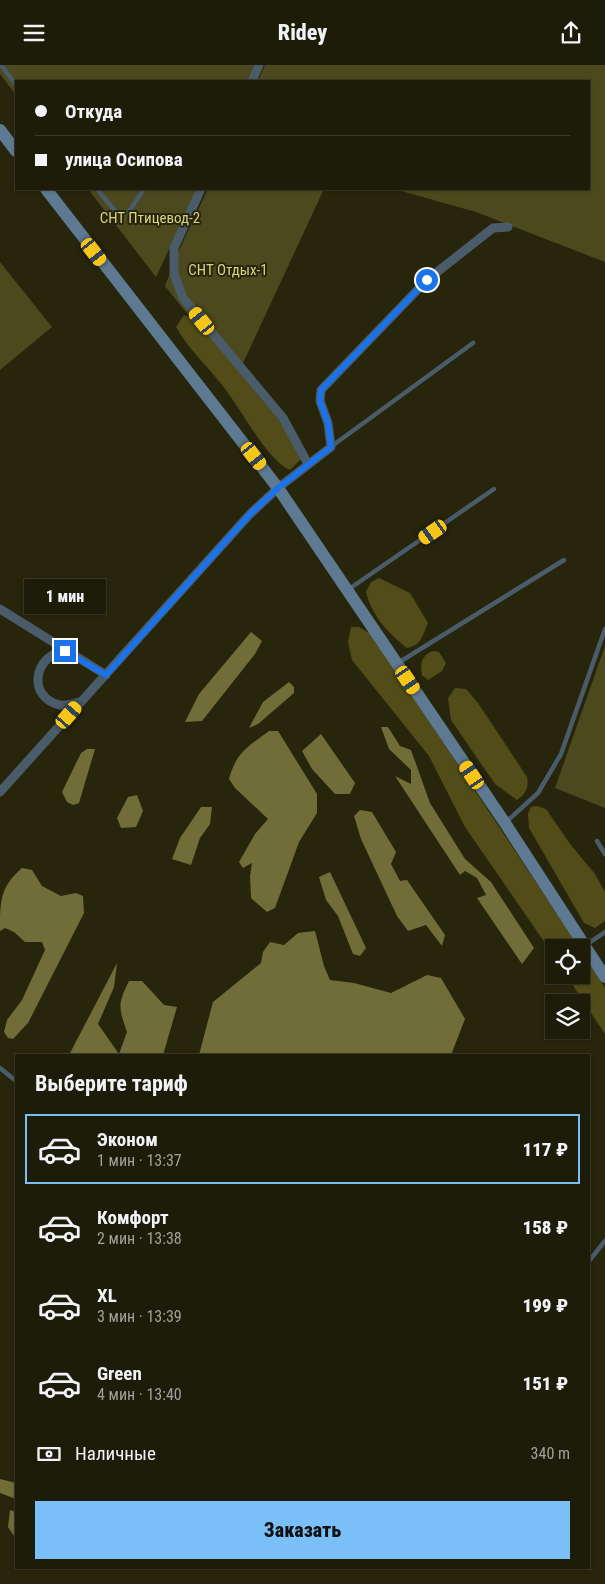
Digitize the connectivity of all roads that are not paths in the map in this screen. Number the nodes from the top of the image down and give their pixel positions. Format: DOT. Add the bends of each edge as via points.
graph roads {
  1 [pos="1,65"];
  2 [pos="259,65"];
  3 [pos="252,80"];
  4 [pos="15,84"];
  5 [pos="0,130"];
  6 [pos="15,150"];
  7 [pos="47,190"];
  8 [pos="97,190"];
  9 [pos="143,190"];
  10 [pos="201,190"];
  11 [pos="508,227"];
  12 [pos="473,343"];
  13 [pos="331,447"];
  14 [pos="308,464"];
  15 [pos="278,488"];
  16 [pos="494,489"];
  17 [pos="564,560"];
  18 [pos="348,590"];
  19 [pos="0,609"];
  20 [pos="605,629"];
  21 [pos="65,651"];
  22 [pos="397,664"];
  23 [pos="106,675"];
  24 [pos="80,701"];
  25 [pos="0,793"];
  26 [pos="505,823"];
  27 [pos="597,841"];
  28 [pos="605,854"];
  29 [pos="605,932"];
  30 [pos="580,939"];
  31 [pos="590,942"];
  32 [pos="590,954"];
  33 [pos="605,977"];
  34 [pos="0,1068"];
  35 [pos="15,1080"];
  36 [pos="605,1241"];
  37 [pos="590,1260"];
  1 -- 4 [label="lane"];
  2 -- 3 [label="street"];
  5 -- 6 [label="main road"];
  7 -- 15 [label="main road"];
  8 -- 9 [label="lane" via="118,214 128,213"];
  10 -- 14 [label="street" via="174,248 174,274 183,298 283,418"];
  11 -- 13 [label="street" via="493,227 427,280 321,390 320,401 328,423"];
  12 -- 13 [label="lane"];
  13 -- 14 [label="street"];
  14 -- 15 [label="street"];
  15 -- 18 [label="main road"];
  15 -- 23 [label="street" via="200,567"];
  16 -- 18 [label="lane"];
  17 -- 22 [label="lane"];
  18 -- 22 [label="main road"];
  19 -- 21 [label="street"];
  20 -- 26 [label="lane" via="561,755 538,793"];
  21 -- 23 [label="street"];
  21 -- 24 [label="street" via="44,660 38,673 39,688 48,699 62,705"];
  22 -- 26 [label="main road"];
  23 -- 24 [label="street"];
  24 -- 25 [label="street"];
  26 -- 30 [label="main road"];
  27 -- 28 [label="lane"];
  29 -- 31 [label="lane"];
  32 -- 33 [label="main road"];
  34 -- 35 [label="lane"];
  36 -- 37 [label="lane"];
}
